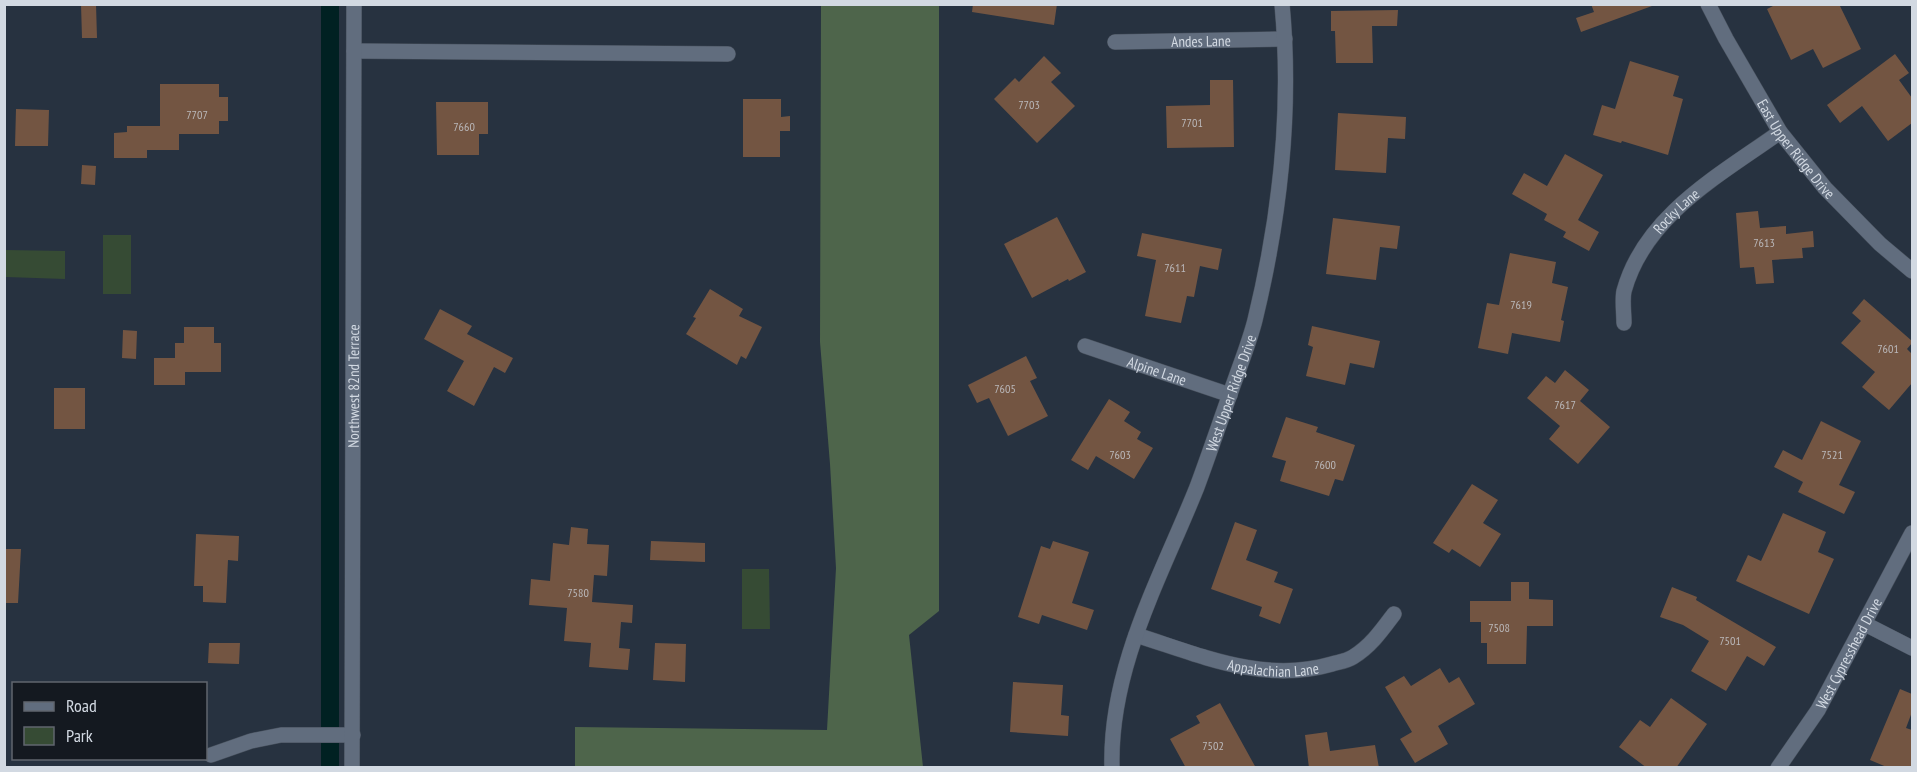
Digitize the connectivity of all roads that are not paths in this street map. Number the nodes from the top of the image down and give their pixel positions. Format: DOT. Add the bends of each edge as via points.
graph roads {
  1 [pos="354,4"];
  2 [pos="1282,4"];
  3 [pos="1708,4"];
  4 [pos="1285,39"];
  5 [pos="1115,42"];
  6 [pos="354,51"];
  7 [pos="728,54"];
  8 [pos="1780,132"];
  9 [pos="1912,271"];
  10 [pos="1624,323"];
  11 [pos="1085,346"];
  12 [pos="1230,395"];
  13 [pos="1912,533"];
  14 [pos="1394,614"];
  15 [pos="1865,624"];
  16 [pos="1136,635"];
  17 [pos="1912,648"];
  18 [pos="352,735"];
  19 [pos="211,756"];
  20 [pos="352,768"];
  21 [pos="1112,768"];
  22 [pos="1778,768"];
  1 -- 6 [label="street, Northwest 82nd Terrace"];
  2 -- 4 [label="street, West Upper Ridge Drive"];
  3 -- 8 [label="street, East Upper Ridge Drive"];
  4 -- 5 [label="street, Andes Lane"];
  4 -- 12 [label="street, West Upper Ridge Drive" via="1285,121 1276,216 1255,322"];
  6 -- 7 [label="street"];
  6 -- 18 [label="street, Northwest 82nd Terrace"];
  8 -- 9 [label="street, East Upper Ridge Drive" via="1825,188"];
  8 -- 10 [label="street, Rocky Lane" via="1697,191 1664,220 1646,244 1623,293"];
  11 -- 12 [label="street, Alpine Lane"];
  12 -- 16 [label="street, West Upper Ridge Drive"];
  13 -- 15 [label="street, West Cypresshead Drive"];
  14 -- 16 [label="street, Appalachian Lane" via="1374,641 1352,658 1319,668 1279,672 1234,666"];
  15 -- 17 [label="street"];
  15 -- 22 [label="street, West Cypresshead Drive" via="1818,710"];
  16 -- 21 [label="street, West Upper Ridge Drive" via="1118,696"];
  18 -- 19 [label="street" via="281,735"];
  18 -- 20 [label="street, Northwest 82nd Terrace"];
}
